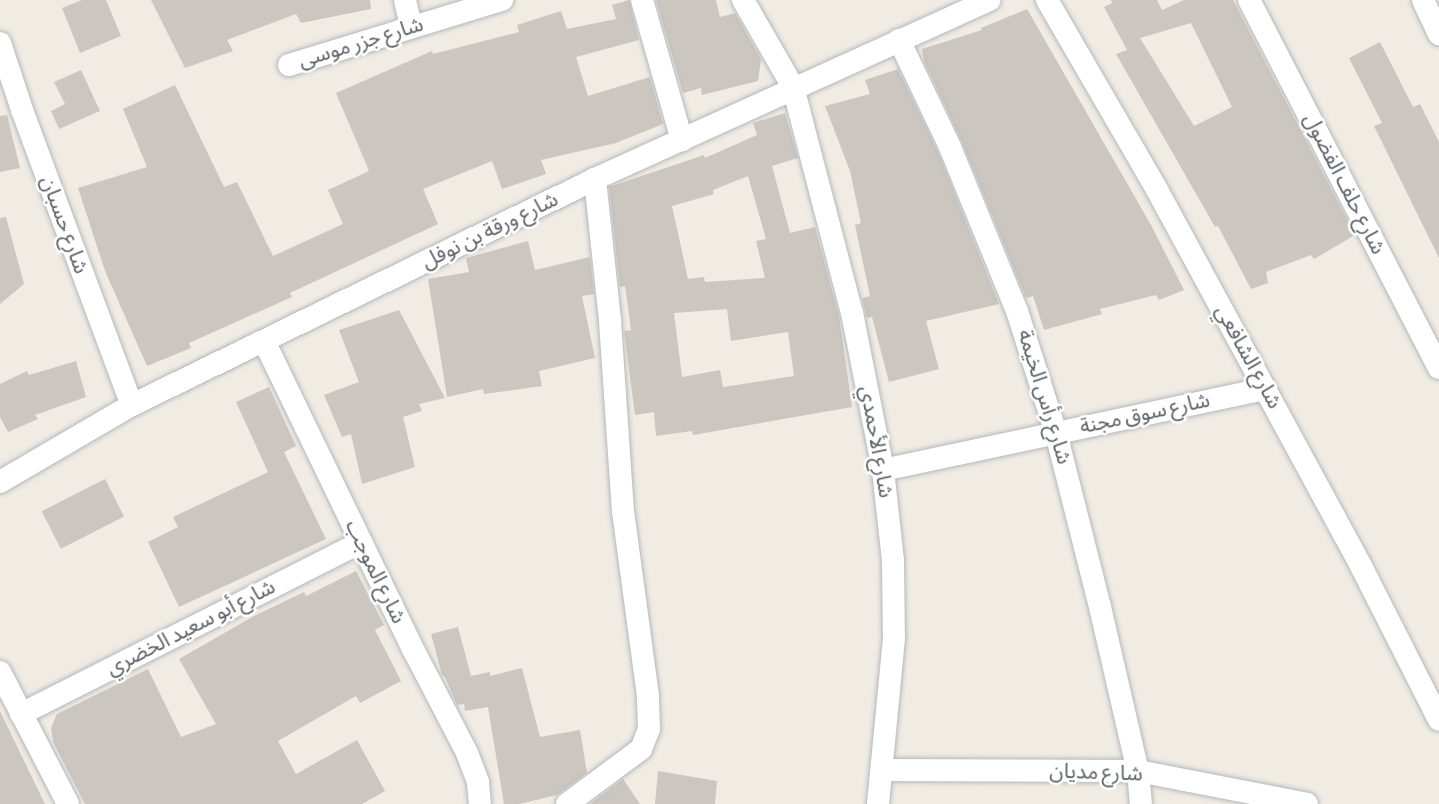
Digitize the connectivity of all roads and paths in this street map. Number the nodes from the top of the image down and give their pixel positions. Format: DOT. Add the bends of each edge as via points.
graph roads {
  1 [pos="405,0"];
  2 [pos="502,0"];
  3 [pos="642,0"];
  4 [pos="743,0"];
  5 [pos="989,0"];
  6 [pos="1047,0"];
  7 [pos="1249,0"];
  8 [pos="1423,0"];
  9 [pos="411,27"];
  10 [pos="1439,35"];
  11 [pos="899,40"];
  12 [pos="0,43"];
  13 [pos="289,65"];
  14 [pos="794,87"];
  15 [pos="682,140"];
  16 [pos="595,179"];
  17 [pos="264,341"];
  18 [pos="1439,368"];
  19 [pos="1265,389"];
  20 [pos="132,405"];
  21 [pos="1056,433"];
  22 [pos="883,470"];
  23 [pos="0,483"];
  24 [pos="361,543"];
  25 [pos="0,672"];
  26 [pos="21,714"];
  27 [pos="1439,720"];
  28 [pos="883,770"];
  29 [pos="1138,771"];
  30 [pos="68,804"];
  31 [pos="480,804"];
  32 [pos="567,804"];
  33 [pos="878,804"];
  34 [pos="1141,804"];
  35 [pos="1307,804"];
  1 -- 9 [label="street"];
  2 -- 9 [label="street, شارع جزر موسى"];
  3 -- 15 [label="street"];
  4 -- 14 [label="street"];
  5 -- 11 [label="street, شارع ورقة بن نوفل"];
  6 -- 19 [label="street, شارع الشافعي" via="1157,190"];
  7 -- 18 [label="street, شارع حلف الفضول"];
  8 -- 10 [label="street"];
  9 -- 13 [label="street, شارع جزر موسى"];
  11 -- 14 [label="street, شارع ورقة بن نوفل"];
  11 -- 21 [label="street, شارع رأس الخيمة" via="950,147 1017,311"];
  12 -- 20 [label="street, شارع حسبان"];
  14 -- 15 [label="street, شارع ورقة بن نوفل"];
  14 -- 22 [label="street, شارع الأحمدي" via="852,313"];
  15 -- 16 [label="street, شارع ورقة بن نوفل"];
  16 -- 17 [label="street, شارع ورقة بن نوفل"];
  16 -- 32 [label="street" via="610,320 622,512 648,696 649,729 641,749"];
  17 -- 20 [label="street, شارع ورقة بن نوفل"];
  17 -- 24 [label="street, شارع الموجب"];
  19 -- 21 [label="street, شارع سوق مجنة"];
  19 -- 27 [label="street, شارع الشافعي"];
  20 -- 23 [label="street, شارع ورقة بن نوفل"];
  21 -- 22 [label="street, شارع سوق مجنة"];
  21 -- 29 [label="street, شارع رأس الخيمة"];
  22 -- 28 [label="street, شارع الأحمدي" via="893,561 894,638"];
  24 -- 26 [label="street, شارع أبو سعيد الخضري"];
  24 -- 31 [label="street, شارع الموجب" via="467,753 478,782"];
  25 -- 26 [label="street"];
  26 -- 30 [label="street"];
  28 -- 29 [label="street, شارع مديان"];
  28 -- 33 [label="street, شارع الأحمدي"];
  29 -- 34 [label="street, شارع رأس الخيمة"];
  29 -- 35 [label="street, شارع مديان"];
}
